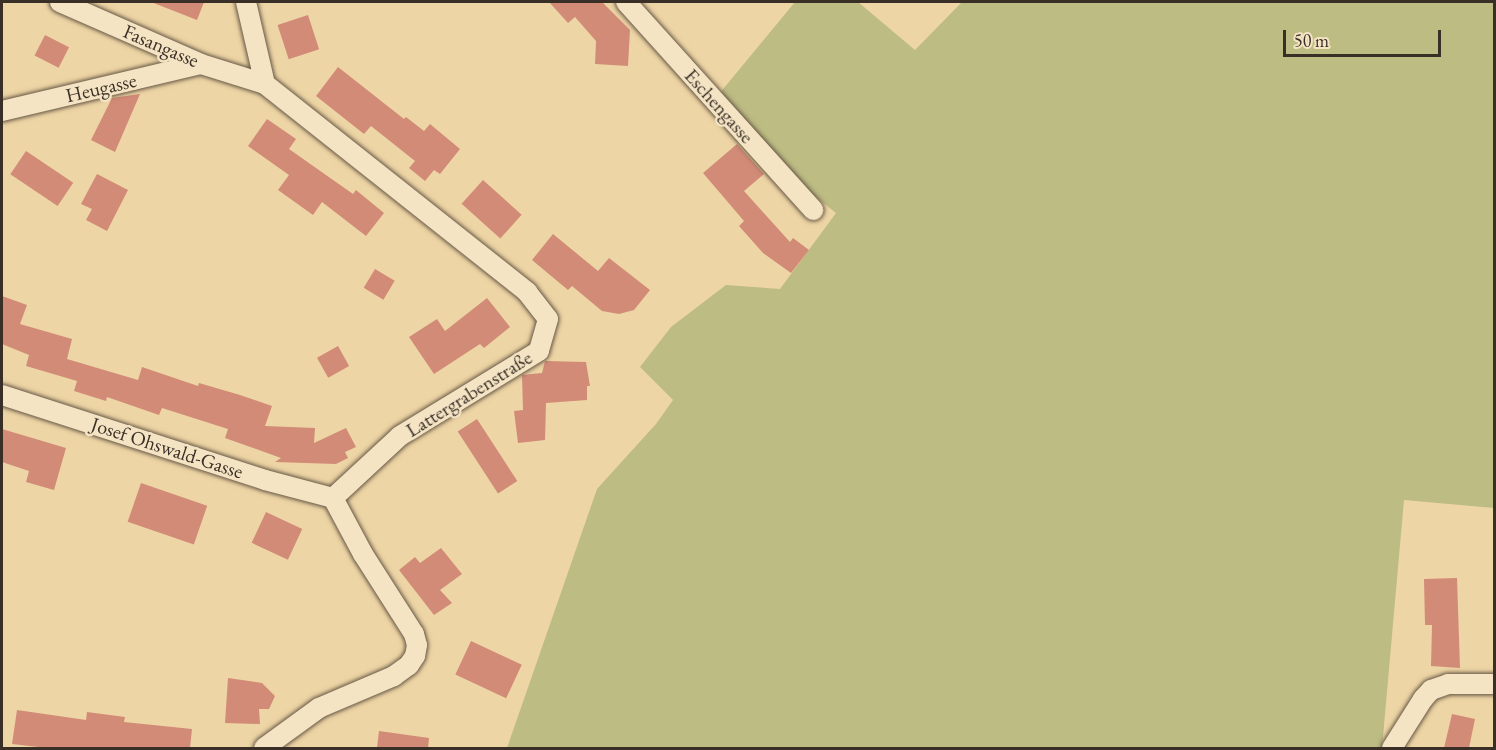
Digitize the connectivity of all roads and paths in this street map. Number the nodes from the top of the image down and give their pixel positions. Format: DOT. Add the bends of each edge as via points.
graph roads {
  1 [pos="60,2"];
  2 [pos="246,2"];
  3 [pos="626,2"];
  4 [pos="201,64"];
  5 [pos="265,84"];
  6 [pos="2,111"];
  7 [pos="813,210"];
  8 [pos="2,395"];
  9 [pos="333,498"];
  10 [pos="1494,684"];
  11 [pos="264,748"];
  12 [pos="1392,748"];
  1 -- 4 [label="street, Fasangasse"];
  2 -- 5 [label="street"];
  3 -- 7 [label="street, Eschengasse"];
  4 -- 5 [label="street, Fasangasse"];
  4 -- 6 [label="street, Heugasse"];
  5 -- 9 [label="street, Lattergrabenstraße" via="527,292 548,320 539,351 400,436"];
  8 -- 9 [label="street, Josef Ohswald-Gasse" via="265,480"];
  9 -- 11 [label="street" via="414,634 415,656 409,666 394,676 319,708"];
  10 -- 12 [label="street" via="1448,684 1431,690"];
}
